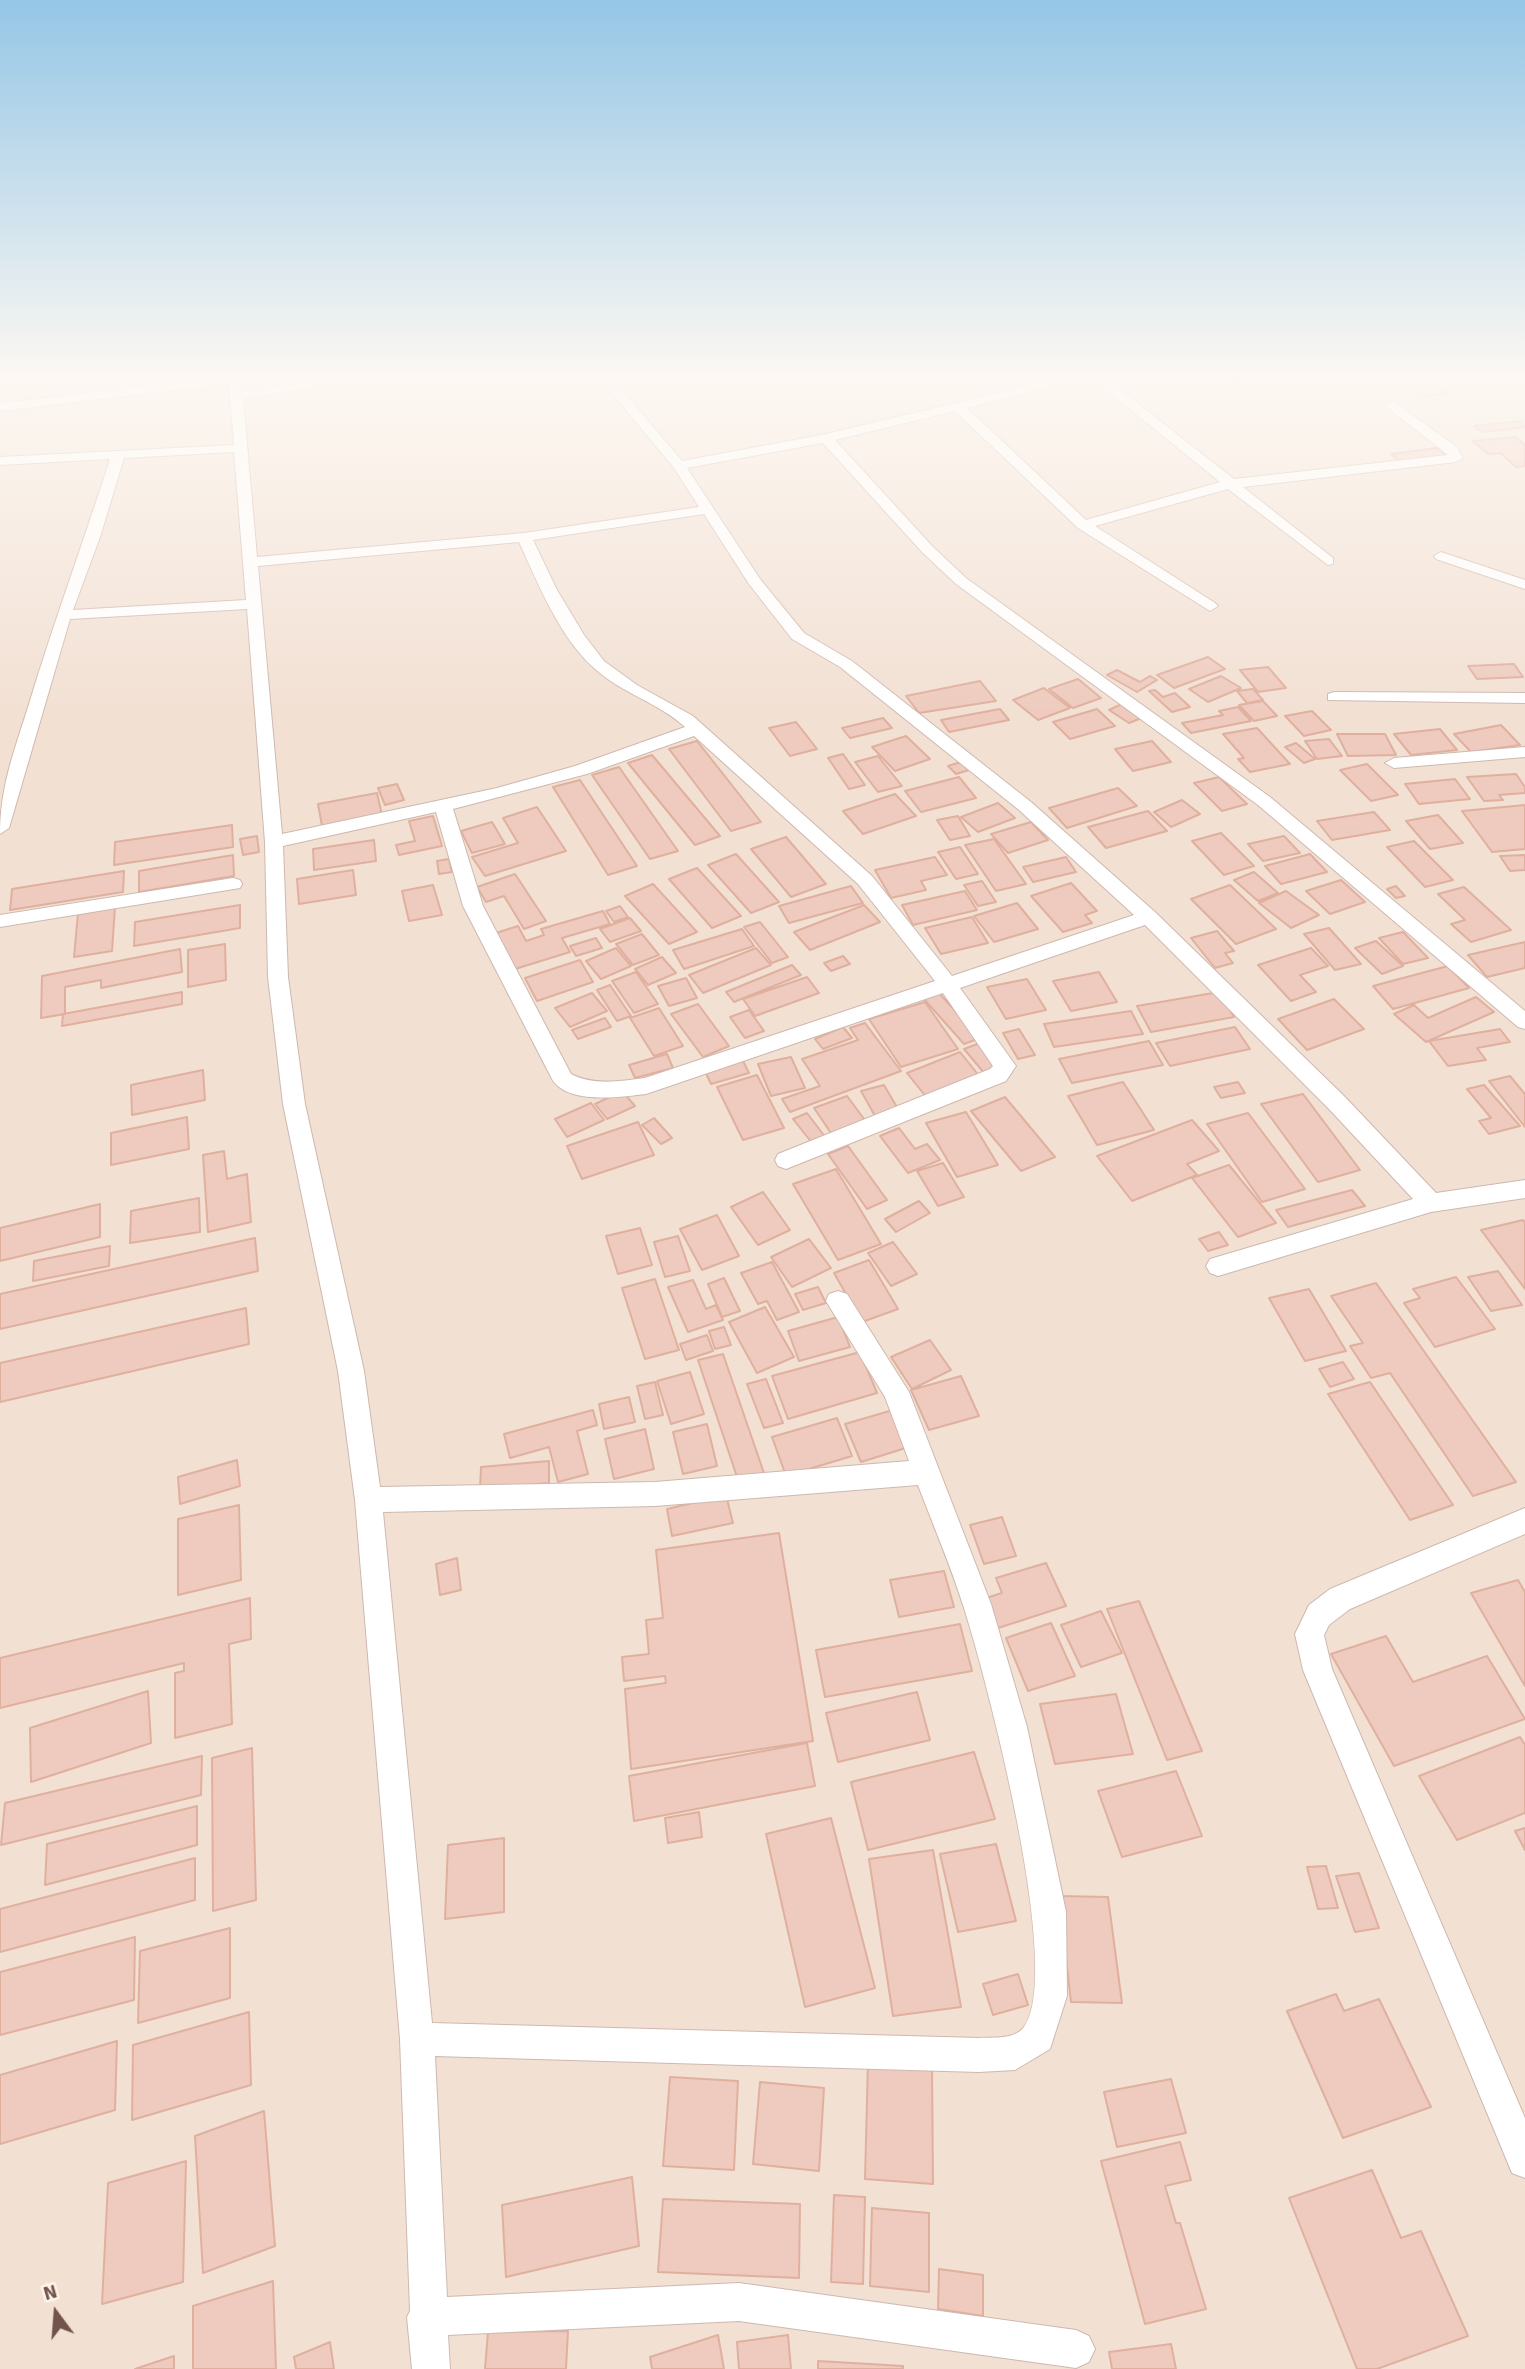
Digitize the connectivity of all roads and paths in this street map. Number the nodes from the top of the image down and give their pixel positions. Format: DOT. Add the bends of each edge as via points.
graph roads {
  1 [pos="106,492"];
  2 [pos="246,492"];
  3 [pos="694,492"];
  4 [pos="874,492"];
  5 [pos="1047,492"];
  6 [pos="1202,492"];
  7 [pos="1239,492"];
  8 [pos="705,510"];
  9 [pos="1083,525"];
  10 [pos="524,537"];
  11 [pos="1441,556"];
  12 [pos="1328,561"];
  13 [pos="252,562"];
  14 [pos="1525,585"];
  15 [pos="255,604"];
  16 [pos="1210,606"];
  17 [pos="64,615"];
  18 [pos="1334,697"];
  19 [pos="1525,698"];
  20 [pos="698,729"];
  21 [pos="1525,752"];
  22 [pos="1394,763"];
  23 [pos="443,806"];
  24 [pos="0,828"];
  25 [pos="274,842"];
  26 [pos="233,884"];
  27 [pos="1148,917"];
  28 [pos="0,920"];
  29 [pos="947,984"];
  30 [pos="1525,1022"];
  31 [pos="786,1160"];
  32 [pos="1525,1189"];
  33 [pos="1431,1203"];
  34 [pos="1218,1266"];
  35 [pos="838,1301"];
  36 [pos="928,1472"];
  37 [pos="368,1500"];
  38 [pos="1525,1521"];
  39 [pos="416,2039"];
  40 [pos="1525,2160"];
  41 [pos="426,2317"];
  42 [pos="1076,2349"];
  43 [pos="431,2369"];
  1 -- 17 [label="street"];
  2 -- 13 [label="street"];
  3 -- 8 [label="street"];
  4 -- 30 [label="street" via="961,581 1264,801"];
  5 -- 9 [label="street"];
  6 -- 9 [label="street"];
  7 -- 12 [label="street"];
  8 -- 10 [label="street"];
  8 -- 27 [label="street" via="798,636 846,664 982,769"];
  9 -- 16 [label="street"];
  10 -- 13 [label="street"];
  10 -- 20 [label="street" via="549,590 598,664"];
  11 -- 14 [label="street"];
  13 -- 15 [label="street"];
  15 -- 17 [label="street"];
  15 -- 25 [label="street"];
  17 -- 24 [label="street"];
  18 -- 19 [label="street"];
  20 -- 23 [label="street" via="581,770"];
  20 -- 29 [label="street" via="865,880"];
  21 -- 22 [label="street"];
  23 -- 25 [label="street"];
  23 -- 29 [label="street" via="473,906 563,1079 576,1088 594,1091 646,1086"];
  25 -- 37 [label="street" via="278,978 294,1104 351,1371"];
  26 -- 28 [label="street"];
  27 -- 29 [label="street"];
  27 -- 33 [label="street" via="1337,1103"];
  29 -- 31 [label="street" via="1001,1057 1005,1066 998,1075"];
  32 -- 33 [label="street"];
  33 -- 34 [label="street"];
  35 -- 36 [label="street" via="896,1392"];
  36 -- 37 [label="street" via="655,1494"];
  36 -- 39 [label="street" via="977,1604 1013,1727 1050,1912 1050,1996 1038,2036 1015,2053 979,2055"];
  37 -- 39 [label="street"];
  38 -- 40 [label="street" via="1340,1599 1319,1615 1308,1634 1318,1670"];
  39 -- 41 [label="street"];
  41 -- 42 [label="street" via="739,2302"];
  41 -- 43 [label="street"];
}
